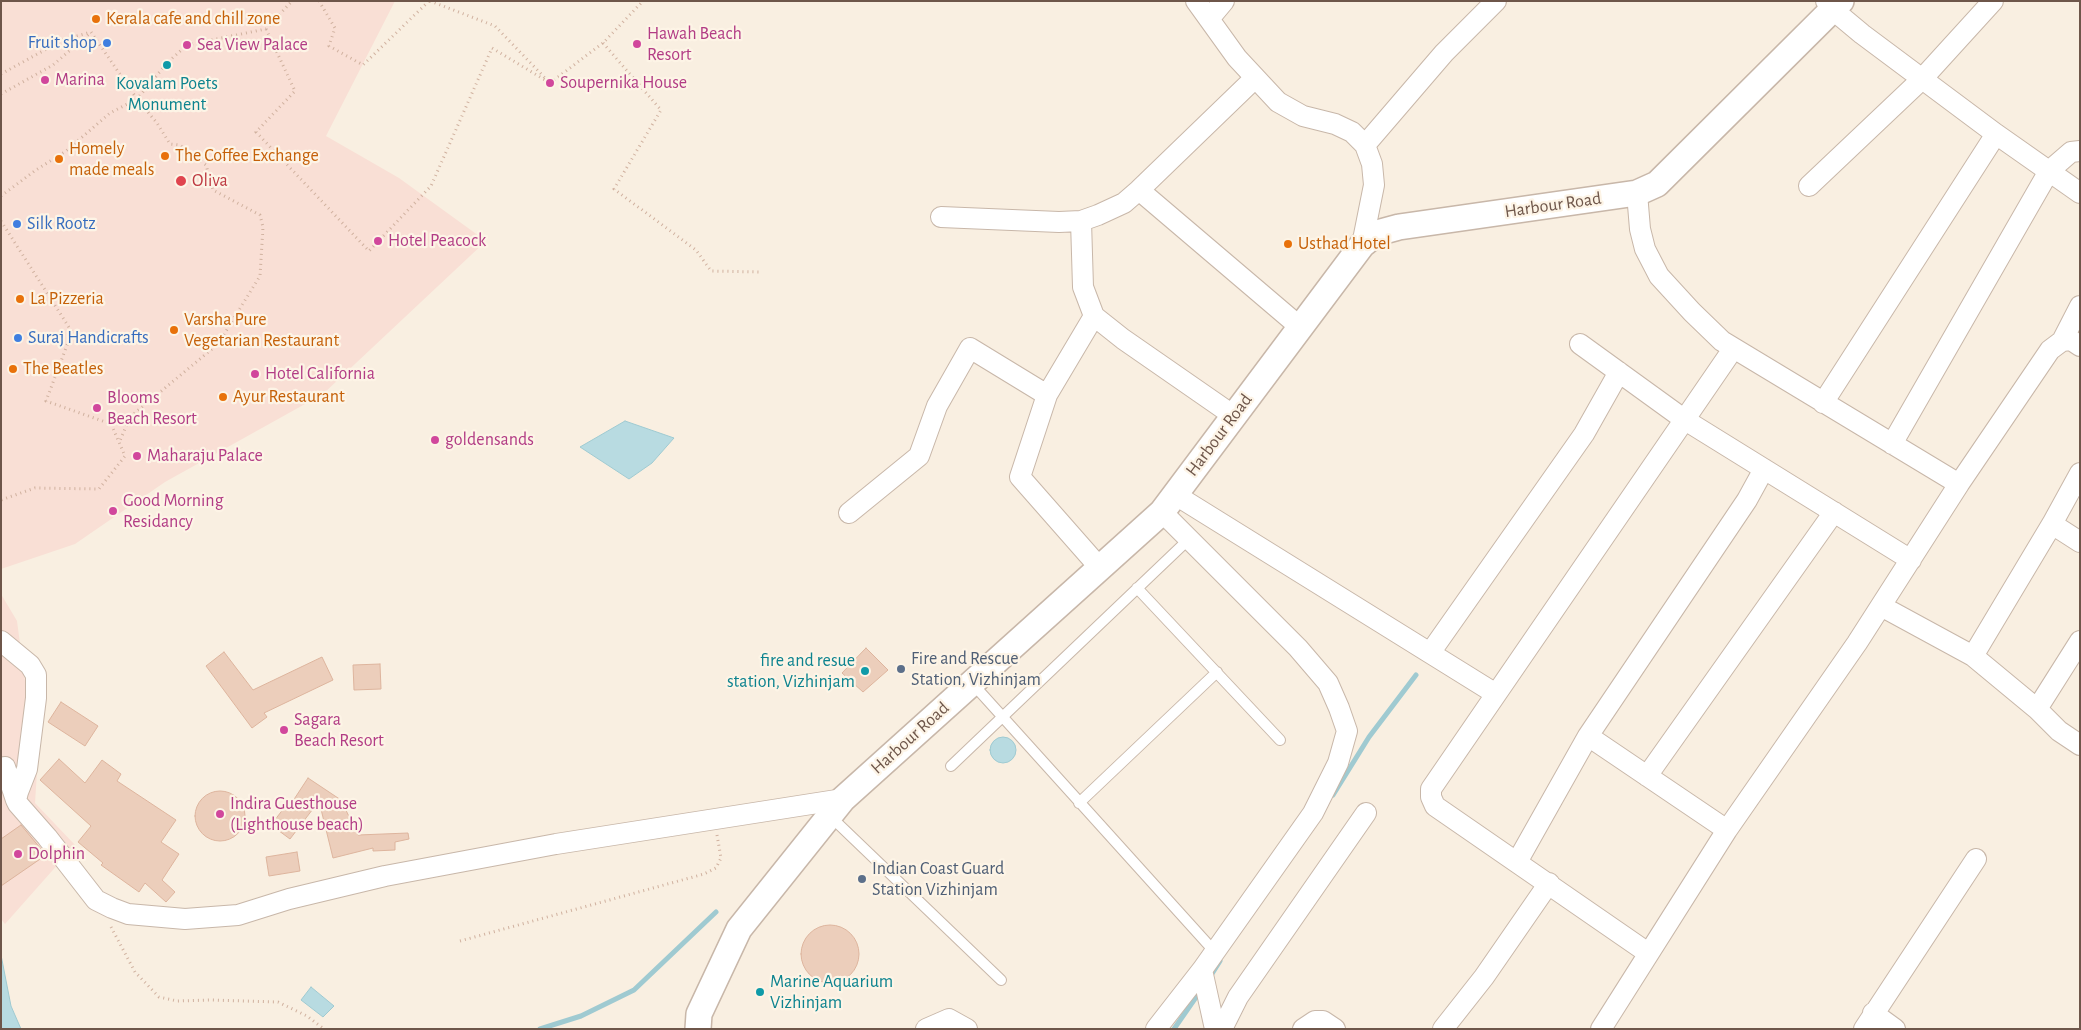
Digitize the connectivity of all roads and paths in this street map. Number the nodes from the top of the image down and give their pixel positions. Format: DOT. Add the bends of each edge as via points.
graph roads {
  1 [pos="292,1"];
  2 [pos="319,1"];
  3 [pos="430,1"];
  4 [pos="643,1"];
  5 [pos="1196,1"];
  6 [pos="1224,1"];
  7 [pos="1496,1"];
  8 [pos="1993,1"];
  9 [pos="1833,4"];
  10 [pos="1210,20"];
  11 [pos="266,29"];
  12 [pos="91,32"];
  13 [pos="603,43"];
  14 [pos="1,74"];
  15 [pos="1255,78"];
  16 [pos="1922,79"];
  17 [pos="550,83"];
  18 [pos="1,94"];
  19 [pos="137,99"];
  20 [pos="1996,134"];
  21 [pos="1365,145"];
  22 [pos="2080,151"];
  23 [pos="2049,171"];
  24 [pos="1809,186"];
  25 [pos="1139,190"];
  26 [pos="1637,193"];
  27 [pos="2080,193"];
  28 [pos="1,196"];
  29 [pos="941,218"];
  30 [pos="1,221"];
  31 [pos="1082,221"];
  32 [pos="1362,245"];
  33 [pos="761,272"];
  34 [pos="2080,306"];
  35 [pos="1094,316"];
  36 [pos="1300,327"];
  37 [pos="2071,343"];
  38 [pos="1580,344"];
  39 [pos="1733,349"];
  40 [pos="1620,372"];
  41 [pos="1047,395"];
  42 [pos="1823,403"];
  43 [pos="1234,416"];
  44 [pos="1685,420"];
  45 [pos="120,443"];
  46 [pos="1892,444"];
  47 [pos="1764,469"];
  48 [pos="2080,473"];
  49 [pos="1959,484"];
  50 [pos="1,500"];
  51 [pos="1168,503"];
  52 [pos="849,512"];
  53 [pos="1834,512"];
  54 [pos="2052,524"];
  55 [pos="1189,539"];
  56 [pos="2080,542"];
  57 [pos="1911,560"];
  58 [pos="1100,568"];
  59 [pos="1137,588"];
  60 [pos="1881,606"];
  61 [pos="1,641"];
  62 [pos="2080,641"];
  63 [pos="1430,653"];
  64 [pos="1973,656"];
  65 [pos="1217,672"];
  66 [pos="972,683"];
  67 [pos="1496,694"];
  68 [pos="2037,709"];
  69 [pos="1002,716"];
  70 [pos="1588,736"];
  71 [pos="1280,740"];
  72 [pos="2080,744"];
  73 [pos="951,766"];
  74 [pos="3,767"];
  75 [pos="27,769"];
  76 [pos="1647,776"];
  77 [pos="16,800"];
  78 [pos="1079,803"];
  79 [pos="836,807"];
  80 [pos="1366,813"];
  81 [pos="715,819"];
  82 [pos="1726,830"];
  83 [pos="1976,859"];
  84 [pos="1517,862"];
  85 [pos="1549,883"];
  86 [pos="96,900"];
  87 [pos="460,941"];
  88 [pos="1214,952"];
  89 [pos="1648,953"];
  90 [pos="1202,970"];
  91 [pos="1001,980"];
  92 [pos="1868,1021"];
  93 [pos="324,1029"];
  94 [pos="698,1029"];
  95 [pos="926,1029"];
  96 [pos="967,1029"];
  97 [pos="1156,1029"];
  98 [pos="1215,1029"];
  99 [pos="1222,1029"];
  100 [pos="1303,1029"];
  101 [pos="1335,1029"];
  102 [pos="1443,1029"];
  103 [pos="1600,1029"];
  104 [pos="1895,1029"];
  1 -- 11 [label="path"];
  2 -- 3 [label="path" via="335,28 330,46 363,64"];
  3 -- 17 [label="path" via="495,26"];
  4 -- 13 [label="path"];
  5 -- 10 [label="street"];
  6 -- 10 [label="street"];
  7 -- 21 [label="street" via="1444,53"];
  8 -- 16 [label="street"];
  9 -- 16 [label="street" via="1862,34"];
  9 -- 26 [label="street, Harbour Road" via="1657,184"];
  10 -- 15 [label="street"];
  11 -- 17 [label="path" via="295,91 256,132 369,251 431,186 492,48"];
  11 -- 19 [label="path" via="187,45"];
  12 -- 14 [label="path" via="63,40"];
  12 -- 18 [label="path" via="54,65"];
  12 -- 19 [label="path"];
  13 -- 17 [label="path"];
  13 -- 33 [label="path" via="661,110 614,189 696,250 711,271"];
  15 -- 21 [label="street" via="1278,102 1303,116 1344,128"];
  15 -- 25 [label="street"];
  16 -- 20 [label="street"];
  16 -- 24 [label="street"];
  19 -- 28 [label="path" via="110,113 66,151"];
  19 -- 45 [label="path" via="157,122 170,144 180,144 206,165 213,190 260,215 263,227 260,276 218,344 130,417"];
  20 -- 23 [label="street"];
  20 -- 42 [label="street"];
  21 -- 32 [label="street" via="1372,164 1374,185"];
  22 -- 23 [label="street" via="2070,152"];
  23 -- 27 [label="street"];
  23 -- 46 [label="street"];
  25 -- 31 [label="street" via="1124,203"];
  25 -- 36 [label="street"];
  26 -- 32 [label="street, Harbour Road" via="1399,227 1376,233"];
  26 -- 39 [label="street" via="1645,249 1659,276"];
  29 -- 31 [label="street"];
  30 -- 45 [label="path" via="72,332 46,401 111,424"];
  31 -- 35 [label="street" via="1084,288"];
  32 -- 36 [label="street, Harbour Road"];
  34 -- 37 [label="street"];
  35 -- 41 [label="street"];
  35 -- 43 [label="street" via="1123,340"];
  36 -- 43 [label="street, Harbour Road"];
  37 -- 49 [label="street" via="2050,350"];
  38 -- 40 [label="street"];
  39 -- 42 [label="street"];
  39 -- 44 [label="street"];
  40 -- 44 [label="street"];
  40 -- 63 [label="street" via="1584,434"];
  41 -- 52 [label="street" via="970,348 937,406 919,456"];
  41 -- 58 [label="street" via="1020,477"];
  42 -- 46 [label="street"];
  43 -- 51 [label="street, Harbour Road"];
  44 -- 47 [label="street"];
  44 -- 67 [label="street"];
  45 -- 50 [label="path" via="125,456 98,489 35,488"];
  46 -- 49 [label="street"];
  47 -- 53 [label="street"];
  47 -- 70 [label="street" via="1747,500"];
  48 -- 54 [label="street"];
  49 -- 57 [label="street"];
  51 -- 55 [label="street"];
  51 -- 58 [label="street, Harbour Road"];
  51 -- 63 [label="street"];
  53 -- 57 [label="street"];
  53 -- 76 [label="street"];
  54 -- 56 [label="street"];
  54 -- 64 [label="street"];
  55 -- 59 [label="lane"];
  55 -- 88 [label="street" via="1298,648 1328,683 1347,731 1338,763 1313,813"];
  57 -- 60 [label="street"];
  58 -- 66 [label="street, Harbour Road"];
  59 -- 65 [label="lane"];
  59 -- 69 [label="lane"];
  60 -- 64 [label="street"];
  60 -- 82 [label="street"];
  61 -- 75 [label="street" via="30,665 36,675"];
  62 -- 68 [label="street"];
  63 -- 67 [label="street"];
  64 -- 68 [label="street"];
  65 -- 71 [label="lane"];
  65 -- 78 [label="lane"];
  66 -- 69 [label="lane"];
  66 -- 79 [label="street, Harbour Road"];
  67 -- 84 [label="street" via="1431,789 1431,797 1435,806"];
  68 -- 72 [label="street" via="2059,731"];
  69 -- 73 [label="lane"];
  69 -- 78 [label="lane"];
  70 -- 76 [label="street"];
  70 -- 84 [label="street"];
  74 -- 75 [label="lane"];
  74 -- 77 [label="street"];
  75 -- 77 [label="street"];
  76 -- 82 [label="street"];
  77 -- 86 [label="street"];
  78 -- 88 [label="lane"];
  79 -- 81 [label="street"];
  79 -- 91 [label="lane"];
  79 -- 94 [label="street, Harbour Road" via="739,929 699,1014"];
  80 -- 99 [label="street" via="1238,998"];
  81 -- 86 [label="street" via="385,876 289,898 238,915 185,919 128,914"];
  81 -- 87 [label="path" via="721,858 716,868 704,874"];
  82 -- 89 [label="street"];
  83 -- 92 [label="street"];
  84 -- 85 [label="street"];
  85 -- 89 [label="street"];
  85 -- 102 [label="street" via="1484,977"];
  86 -- 93 [label="path" via="135,972 159,997 177,1001 278,1002 307,1016"];
  88 -- 90 [label="street"];
  89 -- 103 [label="street"];
  90 -- 97 [label="street"];
  90 -- 98 [label="street"];
  92 -- 104 [label="street"];
  95 -- 96 [label="street" via="949,1019"];
  100 -- 101 [label="street" via="1315,1021 1323,1021"];
}
